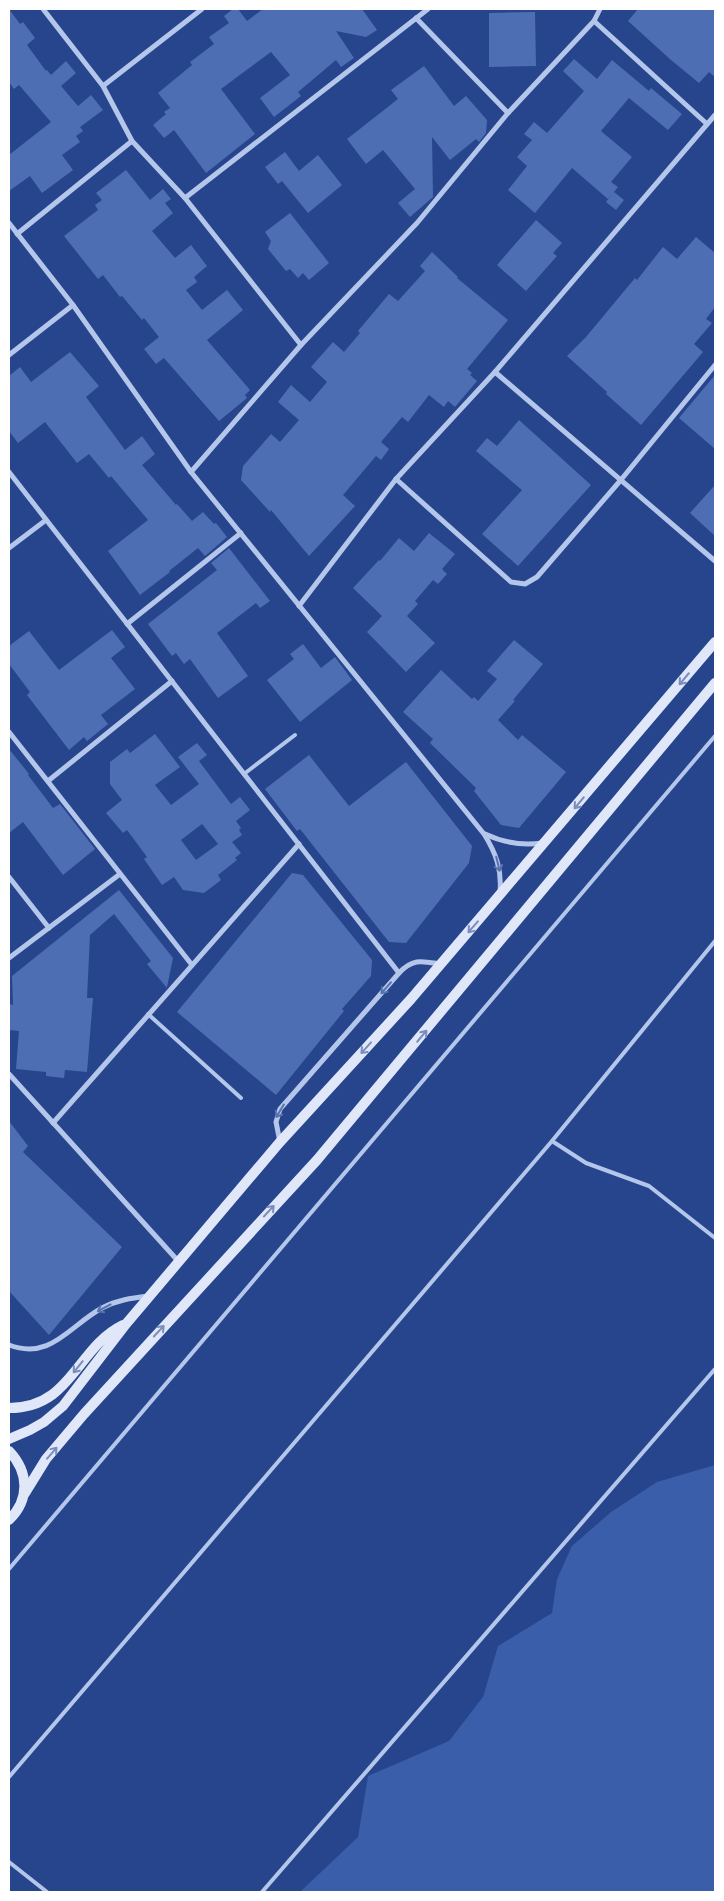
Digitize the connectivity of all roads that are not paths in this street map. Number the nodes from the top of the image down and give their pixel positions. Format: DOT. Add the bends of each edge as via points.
graph roads {
  1 [pos="43,9"];
  2 [pos="202,9"];
  3 [pos="428,9"];
  4 [pos="600,9"];
  5 [pos="416,18"];
  6 [pos="594,21"];
  7 [pos="103,86"];
  8 [pos="508,112"];
  9 [pos="715,115"];
  10 [pos="707,124"];
  11 [pos="132,141"];
  12 [pos="185,198"];
  13 [pos="9,223"];
  14 [pos="17,234"];
  15 [pos="73,305"];
  16 [pos="301,345"];
  17 [pos="9,355"];
  18 [pos="715,365"];
  19 [pos="494,372"];
  20 [pos="9,472"];
  21 [pos="191,472"];
  22 [pos="396,479"];
  23 [pos="620,481"];
  24 [pos="46,520"];
  25 [pos="241,533"];
  26 [pos="9,548"];
  27 [pos="715,561"];
  28 [pos="299,606"];
  29 [pos="127,624"];
  30 [pos="715,642"];
  31 [pos="172,681"];
  32 [pos="715,683"];
  33 [pos="9,732"];
  34 [pos="295,735"];
  35 [pos="715,736"];
  36 [pos="244,774"];
  37 [pos="48,782"];
  38 [pos="484,834"];
  39 [pos="546,842"];
  40 [pos="299,844"];
  41 [pos="120,874"];
  42 [pos="9,877"];
  43 [pos="500,896"];
  44 [pos="49,928"];
  45 [pos="715,941"];
  46 [pos="9,958"];
  47 [pos="441,964"];
  48 [pos="192,965"];
  49 [pos="398,973"];
  50 [pos="148,1014"];
  51 [pos="9,1074"];
  52 [pos="241,1098"];
  53 [pos="53,1123"];
  54 [pos="552,1141"];
  55 [pos="280,1142"];
  56 [pos="715,1238"];
  57 [pos="178,1262"];
  58 [pos="151,1295"];
  59 [pos="126,1324"];
  60 [pos="9,1345"];
  61 [pos="715,1368"];
  62 [pos="9,1408"];
  63 [pos="9,1439"];
  64 [pos="9,1451"];
  65 [pos="25,1493"];
  66 [pos="9,1520"];
  67 [pos="9,1569"];
  68 [pos="9,1777"];
  69 [pos="9,1862"];
  70 [pos="48,1892"];
  71 [pos="262,1892"];
  1 -- 7 [label="street"];
  2 -- 7 [label="street"];
  3 -- 5 [label="street"];
  4 -- 6 [label="street"];
  5 -- 8 [label="street"];
  5 -- 12 [label="street"];
  6 -- 8 [label="street"];
  6 -- 10 [label="street"];
  7 -- 11 [label="street"];
  8 -- 16 [label="street" via="417,223"];
  9 -- 10 [label="street"];
  10 -- 19 [label="street"];
  11 -- 12 [label="street"];
  11 -- 14 [label="street"];
  12 -- 16 [label="street"];
  13 -- 14 [label="street"];
  14 -- 15 [label="street"];
  15 -- 17 [label="street"];
  15 -- 21 [label="street"];
  16 -- 21 [label="street"];
  18 -- 23 [label="street"];
  19 -- 22 [label="street"];
  19 -- 23 [label="street"];
  20 -- 24 [label="street"];
  21 -- 25 [label="street"];
  22 -- 23 [label="street" via="506,577 518,584 537,577"];
  22 -- 28 [label="street"];
  23 -- 27 [label="street"];
  24 -- 26 [label="street"];
  24 -- 29 [label="street"];
  25 -- 28 [label="street"];
  25 -- 29 [label="street"];
  28 -- 38 [label="street"];
  29 -- 31 [label="street"];
  30 -- 39 [label="main road, one-way"];
  31 -- 36 [label="street"];
  31 -- 37 [label="street"];
  65 -- 32 [label="main road, one-way" via="46,1459 89,1407 318,1160"];
  33 -- 37 [label="street"];
  34 -- 36 [label="lane"];
  35 -- 67 [label="lane"];
  36 -- 40 [label="street"];
  37 -- 41 [label="street"];
  38 -- 39 [label="street" via="500,842 515,844"];
  38 -- 43 [label="street, one-way" via="499,865"];
  39 -- 43 [label="main road"];
  40 -- 48 [label="street"];
  40 -- 49 [label="street"];
  41 -- 44 [label="street"];
  41 -- 48 [label="street"];
  42 -- 44 [label="street"];
  43 -- 47 [label="main road, one-way"];
  44 -- 46 [label="street"];
  45 -- 54 [label="lane"];
  47 -- 49 [label="street" via="412,962"];
  47 -- 55 [label="main road, one-way"];
  48 -- 50 [label="street"];
  49 -- 55 [label="street, one-way" via="280,1110 276,1122"];
  50 -- 52 [label="lane"];
  50 -- 53 [label="street"];
  51 -- 53 [label="street"];
  53 -- 57 [label="street"];
  54 -- 56 [label="lane" via="586,1163 649,1186"];
  54 -- 68 [label="lane"];
  55 -- 57 [label="main road"];
  57 -- 58 [label="main road"];
  58 -- 59 [label="main road"];
  58 -- 60 [label="street, one-way" via="114,1302 50,1344 32,1348"];
  59 -- 62 [label="main road, one-way" via="102,1339 62,1388 51,1396 28,1406"];
  59 -- 63 [label="main road" via="63,1406 44,1422"];
  61 -- 71 [label="lane"];
  64 -- 65 [label="main road" via="25,1478"];
  65 -- 66 [label="main road" via="21,1505"];
  69 -- 70 [label="lane"];
}
